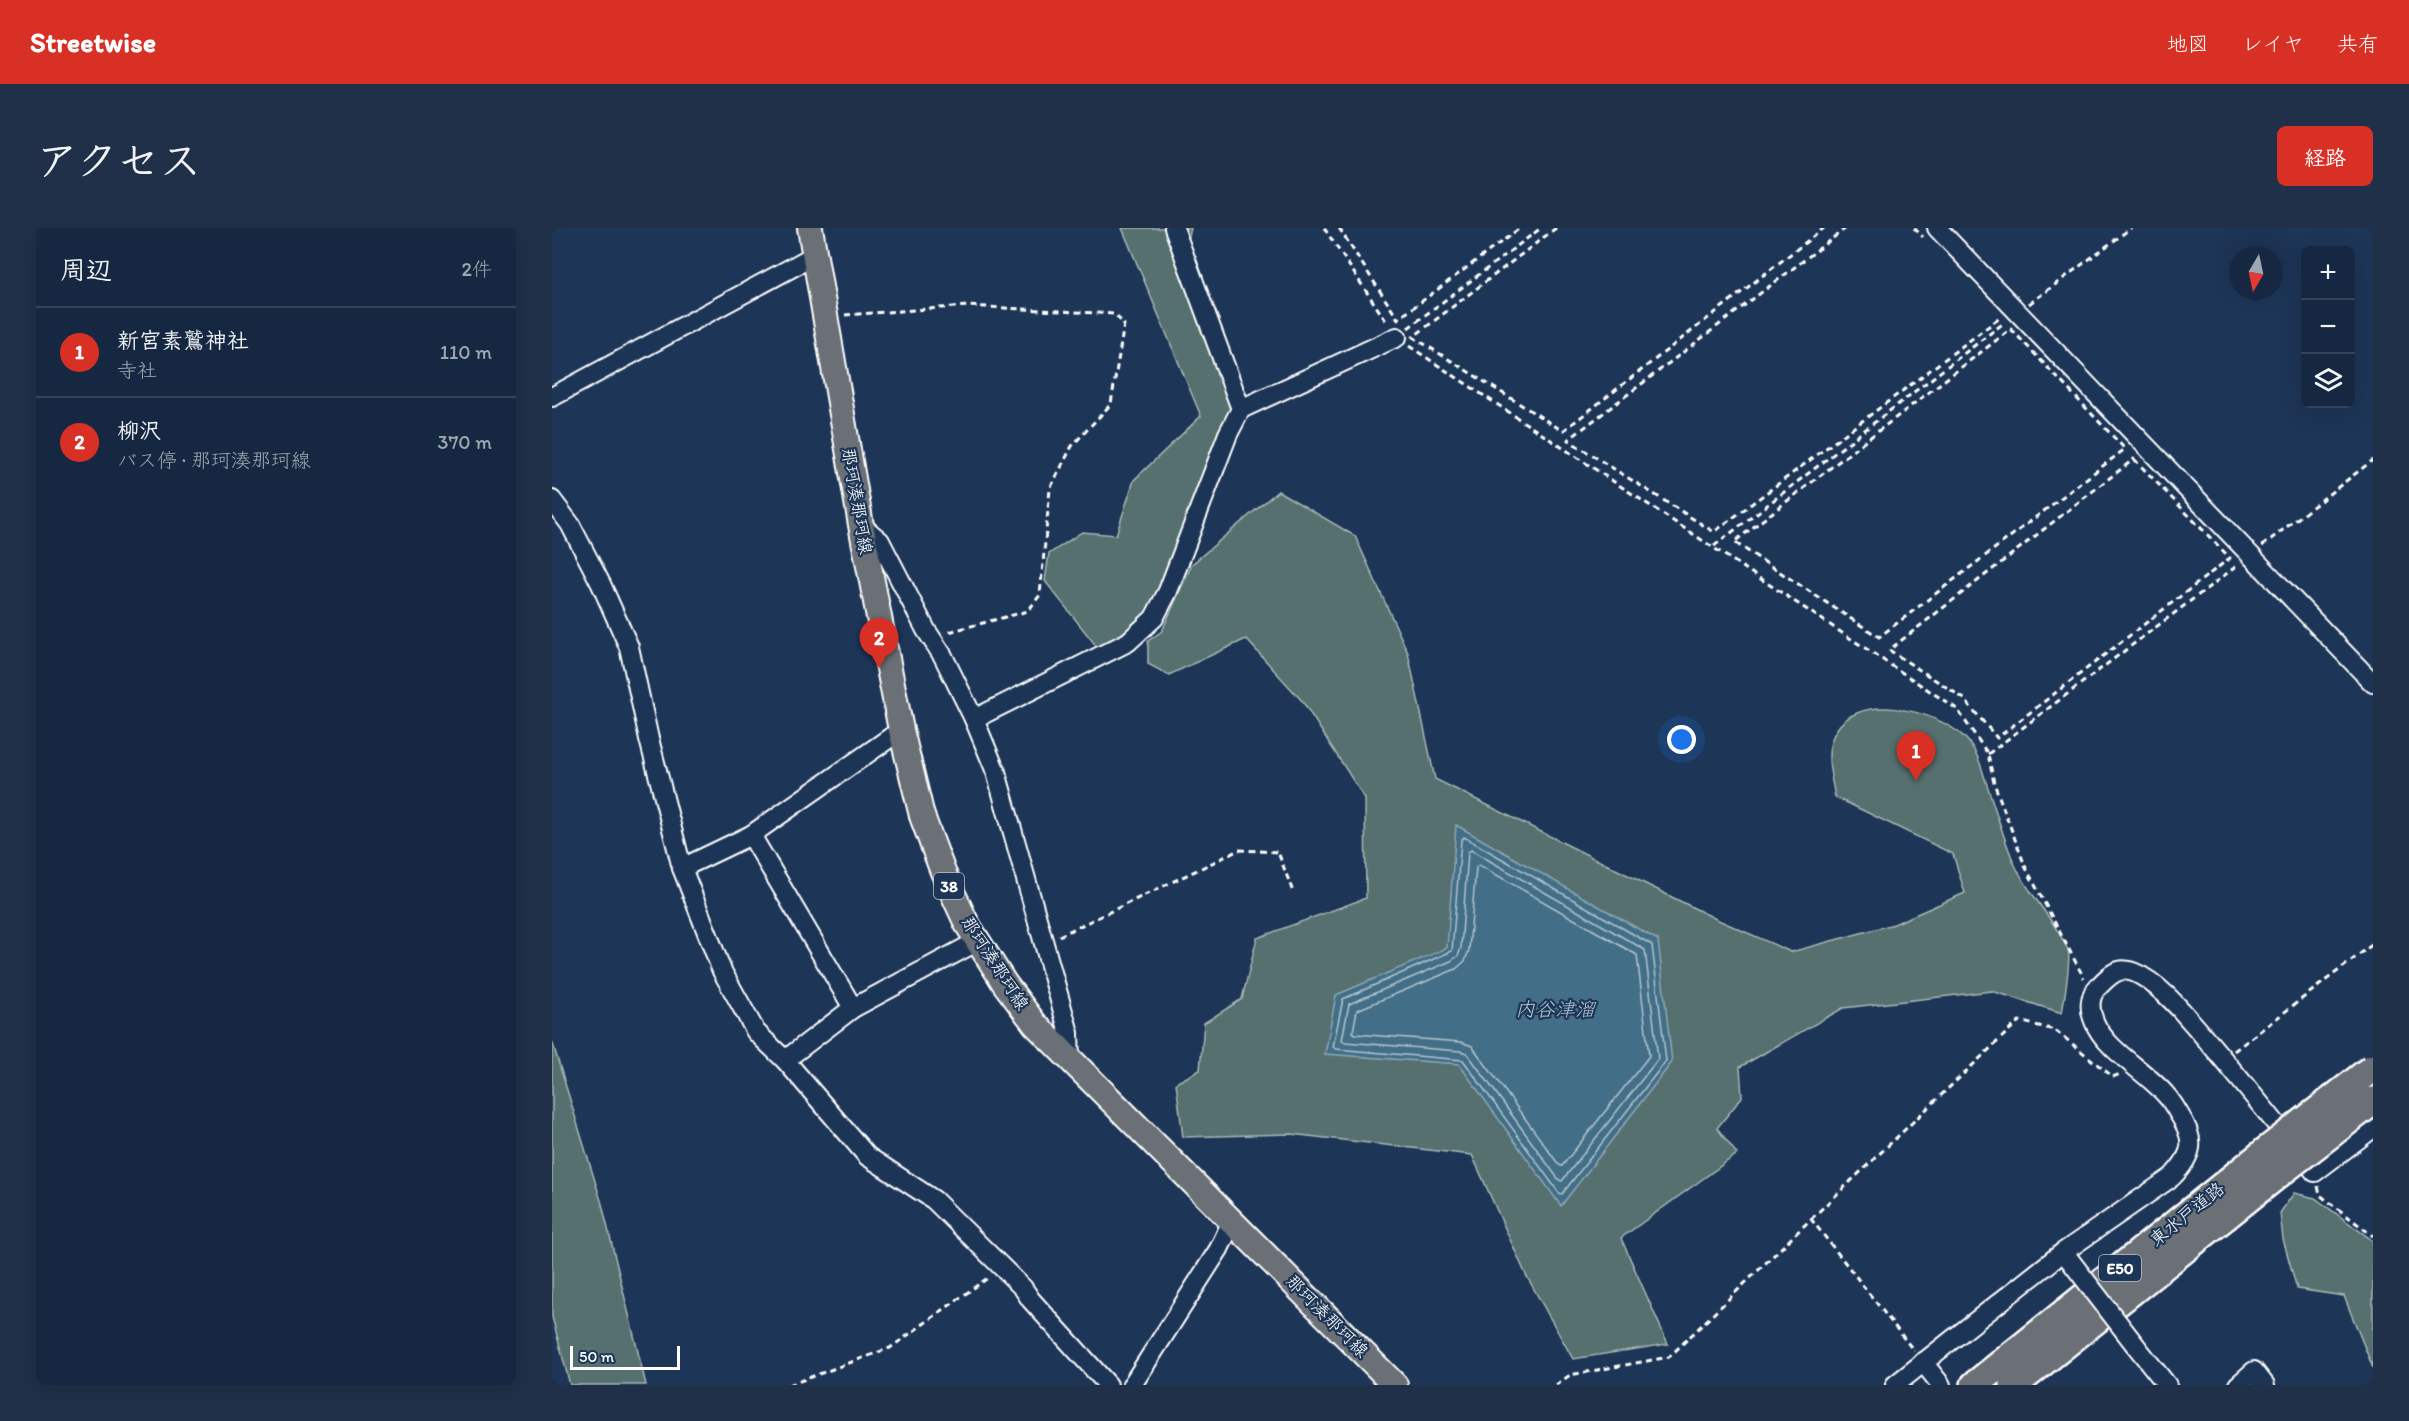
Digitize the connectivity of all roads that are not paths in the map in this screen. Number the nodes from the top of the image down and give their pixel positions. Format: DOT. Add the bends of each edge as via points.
graph roads {
  1 [pos="810,228"];
  2 [pos="1174,228"];
  3 [pos="1937,228"];
  4 [pos="815,255"];
  5 [pos="1397,337"];
  6 [pos="552,397"];
  7 [pos="1241,409"];
  8 [pos="552,500"];
  9 [pos="861,525"];
  10 [pos="2373,683"];
  11 [pos="974,719"];
  12 [pos="901,730"];
  13 [pos="751,835"];
  14 [pos="682,868"];
  15 [pos="978,941"];
  16 [pos="853,1008"];
  17 [pos="785,1060"];
  18 [pos="1070,1060"];
  19 [pos="2373,1068"];
  20 [pos="2373,1101"];
  21 [pos="2373,1128"];
  22 [pos="2273,1162"];
  23 [pos="1232,1221"];
  24 [pos="2066,1256"];
  25 [pos="1926,1366"];
  26 [pos="1385,1382"];
  27 [pos="1108,1385"];
  28 [pos="1132,1385"];
  29 [pos="1896,1385"];
  30 [pos="1941,1385"];
  31 [pos="1975,1385"];
  32 [pos="2014,1385"];
  33 [pos="2167,1385"];
  34 [pos="2238,1385"];
  35 [pos="2265,1385"];
  1 -- 4 [label="main road, 那珂湊那珂線 / 38"];
  2 -- 7 [label="street"];
  3 -- 10 [label="street" via="2009,315"];
  4 -- 6 [label="street"];
  4 -- 9 [label="main road, 那珂湊那珂線 / 38"];
  5 -- 7 [label="street"];
  7 -- 11 [label="street" via="1154,618 1128,642"];
  8 -- 14 [label="street" via="570,524 629,647"];
  9 -- 11 [label="street" via="880,542"];
  9 -- 12 [label="main road, 那珂湊那珂線 / 38"];
  11 -- 18 [label="street" via="996,772 1069,1033"];
  12 -- 13 [label="street"];
  12 -- 15 [label="main road, 那珂湊那珂線 / 38" via="922,816 938,861"];
  13 -- 14 [label="street"];
  13 -- 16 [label="street"];
  14 -- 17 [label="street" via="722,971 756,1032"];
  15 -- 16 [label="street"];
  15 -- 18 [label="main road, 那珂湊那珂線 / 38" via="1035,1024"];
  16 -- 17 [label="street"];
  17 -- 27 [label="street" via="867,1156 934,1200 1023,1288"];
  18 -- 23 [label="main road, 那珂湊那珂線 / 38"];
  19 -- 22 [label="highway, 東水戸道路 / E50, bridge"];
  20 -- 22 [label="highway, 東水戸道路 / E50, bridge"];
  21 -- 24 [label="street" via="2315,1172 2183,1012 2146,978 2120,970 2093,992 2090,1007 2094,1022 2107,1040 2167,1095 2188,1127 2190,1152 2172,1177"];
  22 -- 31 [label="highway, 東水戸道路 / E50"];
  22 -- 32 [label="highway, 東水戸道路 / E50"];
  23 -- 26 [label="main road, 那珂湊那珂線 / 38"];
  23 -- 28 [label="street" via="1220,1249"];
  24 -- 25 [label="street"];
  24 -- 33 [label="street, bridge"];
  25 -- 29 [label="street"];
  25 -- 30 [label="street"];
  34 -- 35 [label="street" via="2254,1371"];
}
